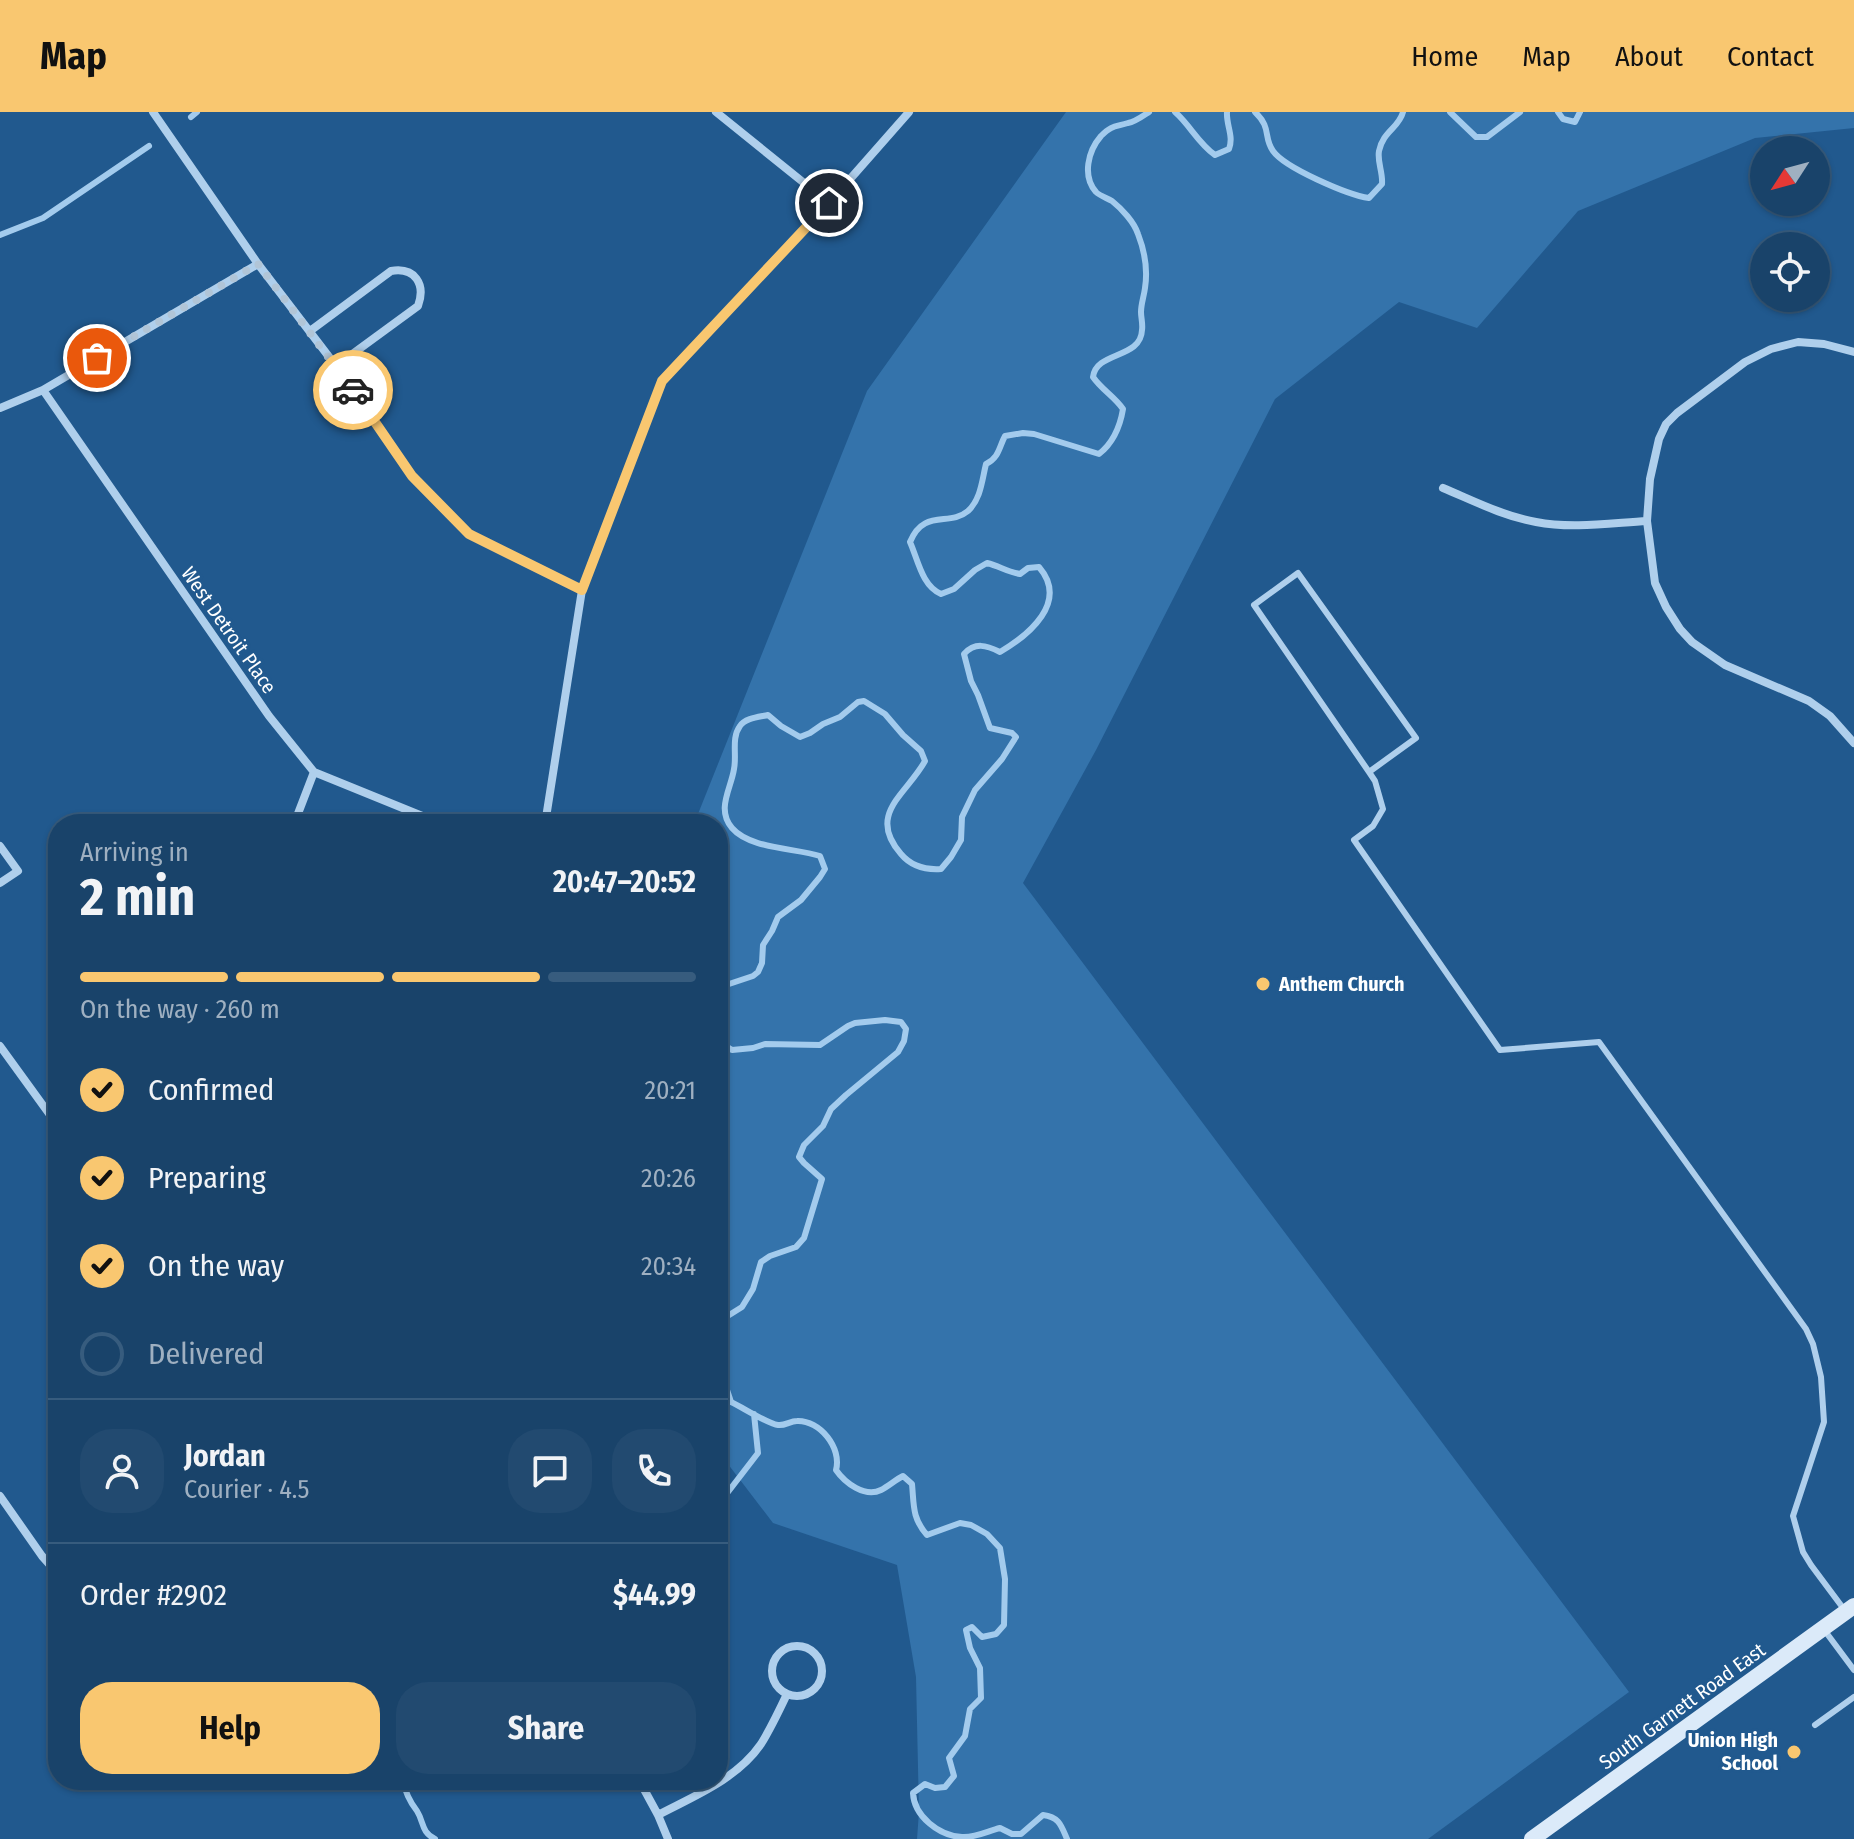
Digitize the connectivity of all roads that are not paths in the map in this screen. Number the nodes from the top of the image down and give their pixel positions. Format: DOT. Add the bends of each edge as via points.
graph roads {
  1 [pos="153,112"];
  2 [pos="716,112"];
  3 [pos="909,112"];
  4 [pos="829,203"];
  5 [pos="258,264"];
  6 [pos="310,331"];
  7 [pos="1854,352"];
  8 [pos="336,366"];
  9 [pos="43,390"];
  10 [pos="0,408"];
  11 [pos="1443,488"];
  12 [pos="1647,521"];
  13 [pos="582,590"];
  14 [pos="1854,743"];
  15 [pos="314,772"];
  16 [pos="1369,772"];
  17 [pos="298,814"];
  18 [pos="417,814"];
  19 [pos="547,814"];
  20 [pos="0,846"];
  21 [pos="0,883"];
  22 [pos="0,1046"];
  23 [pos="48,1112"];
  24 [pos="0,1496"];
  25 [pos="48,1563"];
  26 [pos="1850,1609"];
  27 [pos="1822,1629"];
  28 [pos="1854,1670"];
  29 [pos="787,1694"];
  30 [pos="1854,1697"];
  31 [pos="1815,1725"];
  32 [pos="728,1777"];
  33 [pos="644,1790"];
  34 [pos="707,1790"];
  35 [pos="658,1815"];
  36 [pos="668,1839"];
  37 [pos="1532,1839"];
  1 -- 5 [label="street"];
  2 -- 4 [label="street"];
  3 -- 4 [label="street"];
  4 -- 13 [label="street" via="662,381"];
  5 -- 6 [label="street"];
  5 -- 9 [label="street"];
  6 -- 8 [label="street"];
  6 -- 8 [label="street" via="391,271 409,272 419,282 423,294 418,306"];
  7 -- 12 [label="street" via="1798,342 1771,349 1677,413 1659,439"];
  8 -- 13 [label="street" via="412,476 469,534"];
  9 -- 10 [label="street"];
  9 -- 15 [label="street, West Detroit Place" via="269,716"];
  11 -- 12 [label="street" via="1539,523"];
  12 -- 14 [label="street" via="1655,583 1692,642 1725,665 1809,701"];
  13 -- 19 [label="street"];
  15 -- 17 [label="street"];
  15 -- 18 [label="street, West Detroit Place"];
  16 -- 16 [label="lane" via="1416,738 1298,573 1254,605"];
  16 -- 26 [label="lane" via="1383,809 1373,826 1354,840 1500,1050 1599,1042 1806,1329 1821,1377 1824,1422 1793,1516 1803,1552"];
  20 -- 21 [label="street" via="18,871"];
  22 -- 23 [label="street"];
  24 -- 25 [label="street"];
  26 -- 27 [label="main road, South Garnett Road East"];
  27 -- 28 [label="lane"];
  27 -- 37 [label="main road, South Garnett Road East"];
  29 -- 29 [label="street" via="807,1694 819,1684 823,1668 809,1648 792,1646 773,1662 773,1679"];
  29 -- 32 [label="street" via="760,1746"];
  30 -- 31 [label="lane"];
  33 -- 35 [label="street"];
  34 -- 35 [label="street"];
  35 -- 36 [label="street"];
}
